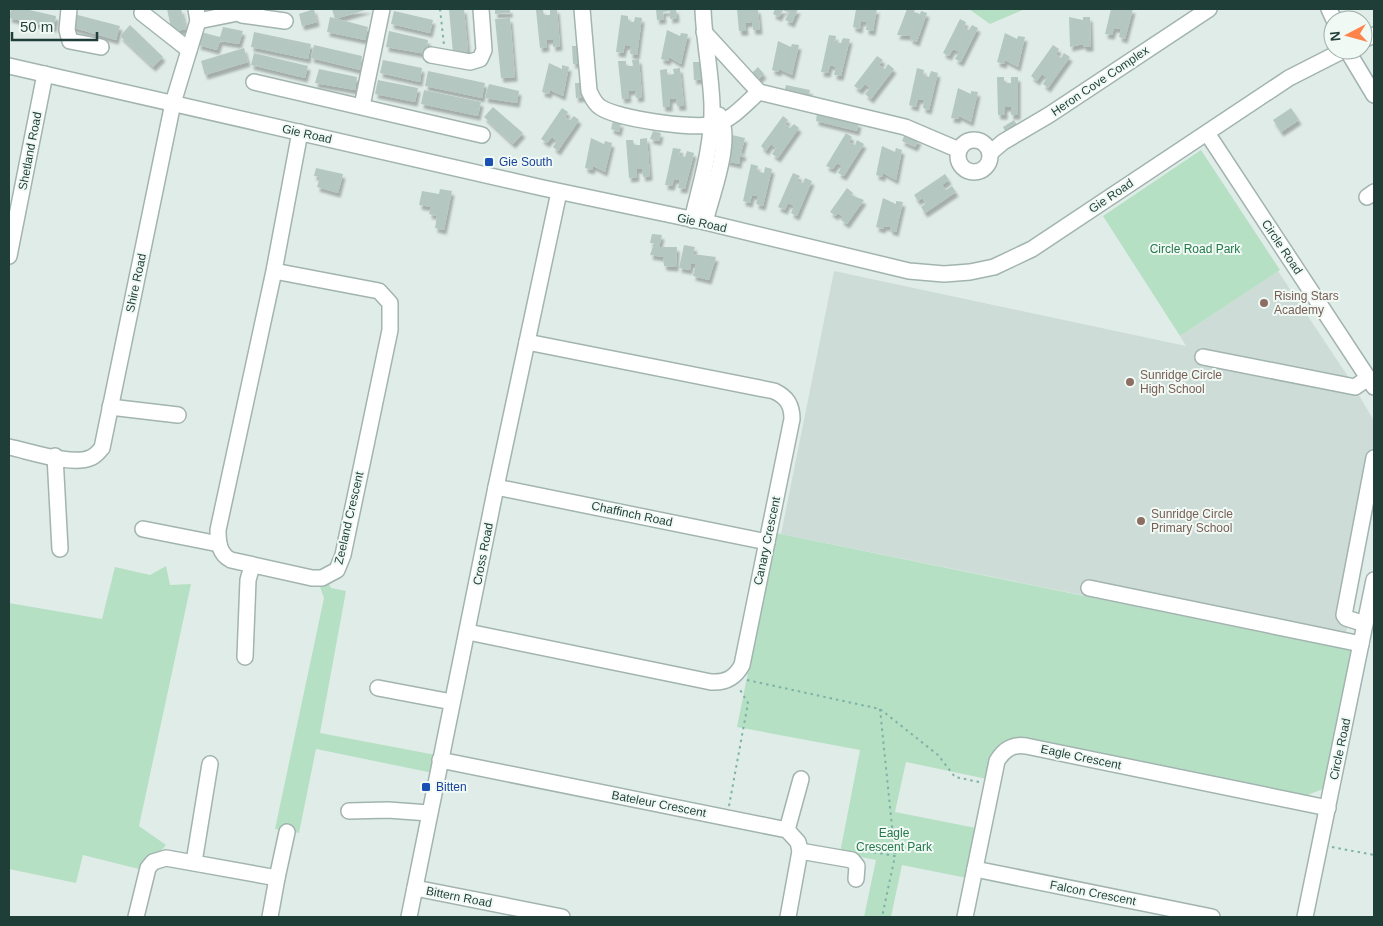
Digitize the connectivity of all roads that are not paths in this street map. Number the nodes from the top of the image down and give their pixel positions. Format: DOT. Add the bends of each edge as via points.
graph roads {
  1 [pos="69,9"];
  2 [pos="257,9"];
  3 [pos="382,9"];
  4 [pos="481,9"];
  5 [pos="582,9"];
  6 [pos="703,9"];
  7 [pos="1209,9"];
  8 [pos="142,13"];
  9 [pos="235,14"];
  10 [pos="197,15"];
  11 [pos="285,21"];
  12 [pos="704,32"];
  13 [pos="101,47"];
  14 [pos="189,50"];
  15 [pos="438,56"];
  16 [pos="1325,60"];
  17 [pos="1352,60"];
  18 [pos="9,66"];
  19 [pos="45,74"];
  20 [pos="254,82"];
  21 [pos="759,92"];
  22 [pos="1374,95"];
  23 [pos="173,103"];
  24 [pos="362,106"];
  25 [pos="717,124"];
  26 [pos="300,132"];
  27 [pos="1207,133"];
  28 [pos="482,135"];
  29 [pos="959,150"];
  30 [pos="990,153"];
  31 [pos="559,192"];
  32 [pos="698,221"];
  33 [pos="9,256"];
  34 [pos="274,271"];
  35 [pos="527,342"];
  36 [pos="1203,357"];
  37 [pos="1371,382"];
  38 [pos="110,407"];
  39 [pos="178,415"];
  40 [pos="9,447"];
  41 [pos="55,456"];
  42 [pos="1374,458"];
  43 [pos="496,487"];
  44 [pos="143,529"];
  45 [pos="767,542"];
  46 [pos="219,544"];
  47 [pos="60,549"];
  48 [pos="252,566"];
  49 [pos="1374,580"];
  50 [pos="1089,588"];
  51 [pos="1369,617"];
  52 [pos="468,632"];
  53 [pos="1361,644"];
  54 [pos="245,657"];
  55 [pos="378,688"];
  56 [pos="452,702"];
  57 [pos="440,760"];
  58 [pos="210,764"];
  59 [pos="801,779"];
  60 [pos="1328,808"];
  61 [pos="349,811"];
  62 [pos="429,813"];
  63 [pos="787,830"];
  64 [pos="287,832"];
  65 [pos="800,851"];
  66 [pos="194,862"];
  67 [pos="975,869"];
  68 [pos="277,878"];
  69 [pos="856,879"];
  70 [pos="415,888"];
  71 [pos="136,917"];
  72 [pos="270,917"];
  73 [pos="409,917"];
  74 [pos="562,917"];
  75 [pos="788,917"];
  76 [pos="965,917"];
  77 [pos="1212,917"];
  78 [pos="1305,917"];
  1 -- 13 [label="street" via="67,30 70,41"];
  2 -- 9 [label="street"];
  3 -- 24 [label="street"];
  4 -- 15 [label="street" via="484,50 480,59 470,62"];
  5 -- 25 [label="street" via="589,91 599,106 606,111 674,126"];
  6 -- 12 [label="street"];
  7 -- 30 [label="street, Heron Cove Complex"];
  8 -- 14 [label="street"];
  9 -- 10 [label="street"];
  9 -- 11 [label="street"];
  10 -- 14 [label="street, Shire Road"];
  12 -- 21 [label="street"];
  12 -- 25 [label="street"];
  14 -- 23 [label="street, Shire Road"];
  16 -- 27 [label="street, Gie Road" via="1288,78"];
  17 -- 22 [label="street"];
  18 -- 19 [label="street, Gie Road"];
  19 -- 23 [label="street, Gie Road"];
  19 -- 33 [label="street, Shetland Road"];
  20 -- 24 [label="street"];
  21 -- 25 [label="street"];
  21 -- 29 [label="street" via="905,127"];
  23 -- 26 [label="street, Gie Road"];
  23 -- 38 [label="street, Shire Road"];
  24 -- 28 [label="street"];
  25 -- 32 [label="street" via="724,134 721,158"];
  26 -- 31 [label="street, Gie Road"];
  26 -- 34 [label="street"];
  27 -- 32 [label="street, Gie Road" via="1032,249 994,267 970,272 909,271"];
  27 -- 37 [label="street, Circle Road"];
  29 -- 30 [label="street" via="967,142 979,141"];
  29 -- 30 [label="street" via="961,166 970,172 985,168"];
  31 -- 32 [label="street, Gie Road"];
  31 -- 35 [label="street, Cross Road"];
  34 -- 46 [label="street" via="218,530"];
  34 -- 48 [label="street, Zeeland Crescent" via="379,291 390,302 391,316 343,555 337,570 318,578"];
  35 -- 43 [label="street, Cross Road"];
  35 -- 45 [label="street, Canary Crescent" via="774,391 785,397 792,410 792,419"];
  36 -- 37 [label="street" via="1355,387"];
  38 -- 39 [label="street"];
  38 -- 41 [label="street, Shire Road" via="102,448 90,458 70,460"];
  40 -- 41 [label="street"];
  41 -- 47 [label="street"];
  42 -- 51 [label="street" via="1344,615 1346,618"];
  43 -- 45 [label="street, Chaffinch Road"];
  43 -- 52 [label="street, Cross Road"];
  44 -- 46 [label="street"];
  45 -- 52 [label="street, Canary Crescent" via="742,665 733,677 722,682"];
  46 -- 48 [label="street, Zeeland Crescent" via="226,558"];
  48 -- 54 [label="street" via="248,580"];
  49 -- 51 [label="street, Circle Road"];
  50 -- 53 [label="street"];
  51 -- 53 [label="street, Circle Road"];
  52 -- 56 [label="street, Cross Road"];
  53 -- 60 [label="street, Circle Road"];
  55 -- 56 [label="street"];
  56 -- 57 [label="street, Cross Road"];
  57 -- 62 [label="street, Cross Road"];
  57 -- 63 [label="street, Bateleur Crescent"];
  58 -- 66 [label="street"];
  59 -- 63 [label="street"];
  60 -- 67 [label="street, Eagle Crescent" via="1021,745 1010,747 1000,755"];
  60 -- 78 [label="street, Circle Road"];
  61 -- 62 [label="street"];
  62 -- 70 [label="street, Cross Road"];
  63 -- 65 [label="street" via="798,842"];
  64 -- 68 [label="street"];
  65 -- 69 [label="street" via="852,860 857,866"];
  65 -- 75 [label="street"];
  66 -- 68 [label="street"];
  66 -- 71 [label="street" via="166,858 153,862 144,876"];
  67 -- 76 [label="street, Eagle Crescent"];
  67 -- 77 [label="street, Falcon Crescent"];
  68 -- 72 [label="street"];
  70 -- 73 [label="street, Cross Road"];
  70 -- 74 [label="street, Bittern Road"];
}
